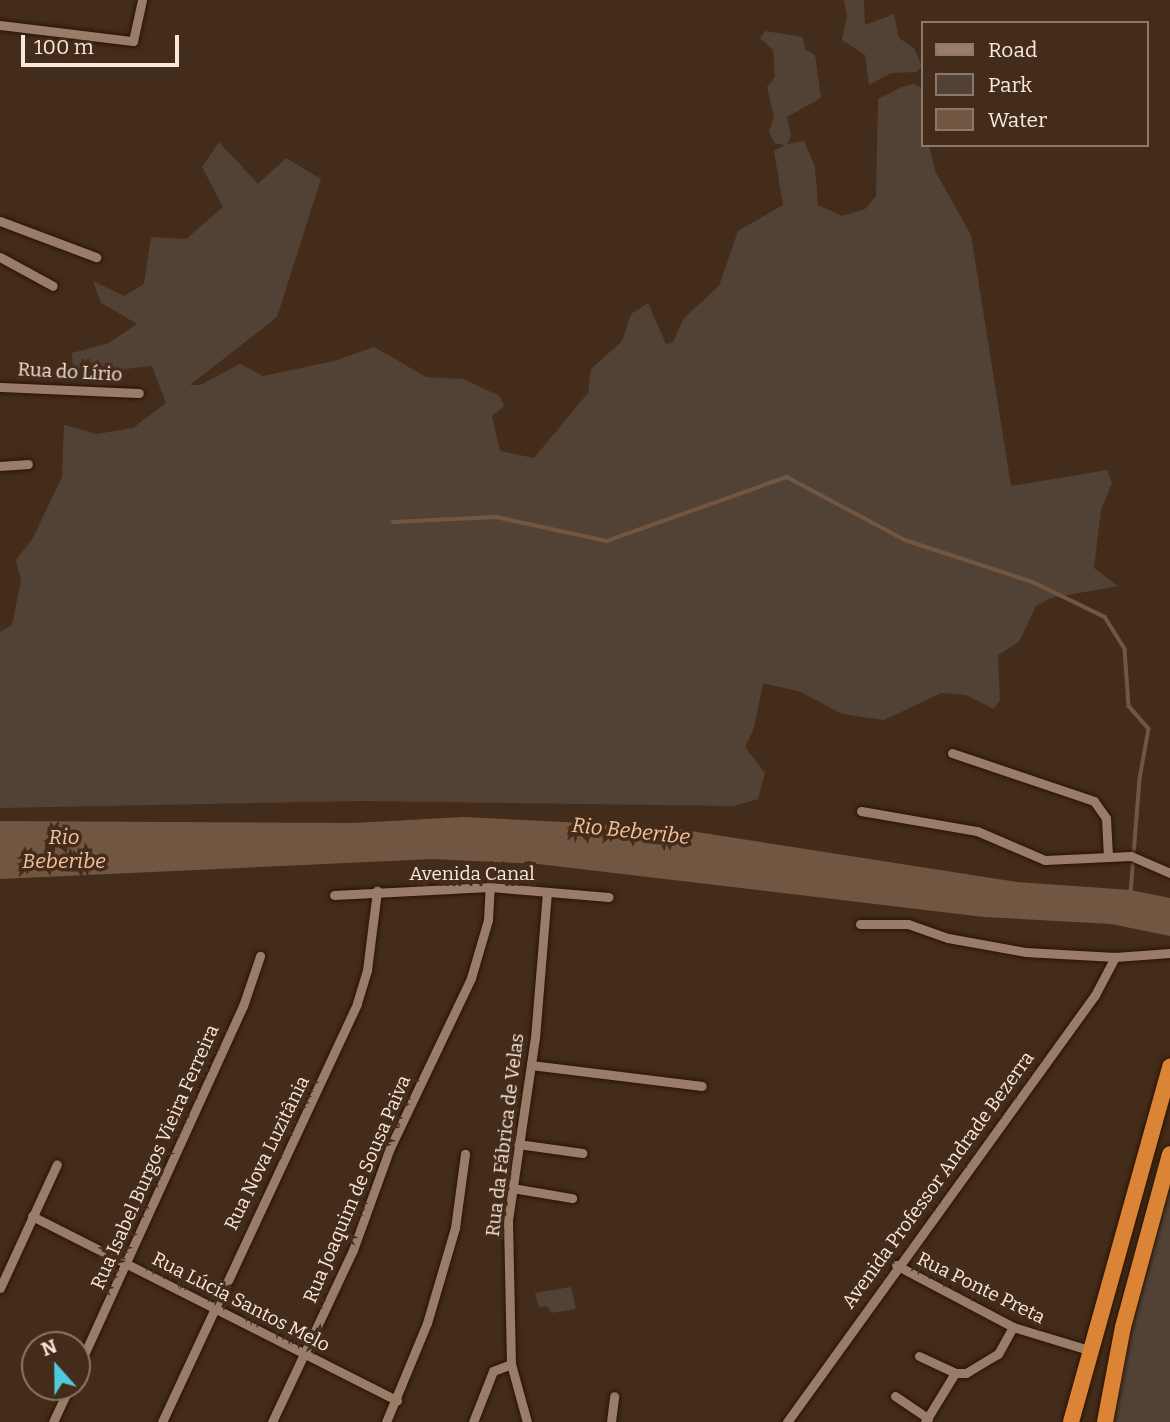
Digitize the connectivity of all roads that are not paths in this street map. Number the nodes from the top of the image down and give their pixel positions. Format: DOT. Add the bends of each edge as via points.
graph roads {
  1 [pos="142,0"];
  2 [pos="0,25"];
  3 [pos="0,221"];
  4 [pos="0,257"];
  5 [pos="96,257"];
  6 [pos="53,286"];
  7 [pos="0,387"];
  8 [pos="139,393"];
  9 [pos="28,464"];
  10 [pos="0,466"];
  11 [pos="951,753"];
  12 [pos="861,811"];
  13 [pos="1108,856"];
  14 [pos="1170,873"];
  15 [pos="490,887"];
  16 [pos="377,891"];
  17 [pos="547,892"];
  18 [pos="334,895"];
  19 [pos="609,897"];
  20 [pos="860,924"];
  21 [pos="1170,953"];
  22 [pos="260,956"];
  23 [pos="1115,957"];
  24 [pos="531,1065"];
  25 [pos="1170,1067"];
  26 [pos="702,1086"];
  27 [pos="518,1144"];
  28 [pos="582,1153"];
  29 [pos="465,1154"];
  30 [pos="1170,1154"];
  31 [pos="57,1164"];
  32 [pos="512,1188"];
  33 [pos="572,1198"];
  34 [pos="32,1216"];
  35 [pos="125,1263"];
  36 [pos="896,1265"];
  37 [pos="0,1288"];
  38 [pos="213,1307"];
  39 [pos="1013,1327"];
  40 [pos="91,1339"];
  41 [pos="1091,1351"];
  42 [pos="304,1353"];
  43 [pos="919,1356"];
  44 [pos="511,1364"];
  45 [pos="955,1373"];
  46 [pos="614,1396"];
  47 [pos="895,1396"];
  48 [pos="397,1400"];
  49 [pos="63,1401"];
  50 [pos="927,1420"];
  51 [pos="53,1422"];
  52 [pos="162,1422"];
  53 [pos="272,1422"];
  54 [pos="386,1422"];
  55 [pos="473,1422"];
  56 [pos="527,1422"];
  57 [pos="611,1422"];
  58 [pos="787,1422"];
  59 [pos="1071,1422"];
  60 [pos="1105,1422"];
  1 -- 2 [label="street" via="136,38"];
  3 -- 5 [label="street"];
  4 -- 6 [label="street"];
  7 -- 8 [label="street, Rua do Lírio"];
  9 -- 10 [label="street"];
  11 -- 13 [label="street" via="1094,801 1106,818"];
  12 -- 13 [label="street" via="977,831 1045,860"];
  13 -- 14 [label="street" via="1135,857"];
  15 -- 16 [label="street, Avenida Canal"];
  15 -- 17 [label="street, Avenida Canal"];
  15 -- 42 [label="street, Rua Joaquim de Sousa Paiva" via="488,920 471,978 390,1147 353,1250"];
  16 -- 18 [label="street, Avenida Canal"];
  16 -- 38 [label="street, Rua Nova Luzitânia" via="368,970 357,1003"];
  17 -- 19 [label="street, Avenida Canal"];
  17 -- 24 [label="street, Rua da Fábrica de Velas"];
  20 -- 23 [label="street" via="908,924 948,938 1025,952"];
  21 -- 23 [label="street"];
  22 -- 35 [label="street, Rua Isabel Burgos Vieira Ferreira" via="243,1006"];
  23 -- 36 [label="street, Avenida Professor Andrade Bezerra" via="1095,995"];
  24 -- 26 [label="street"];
  24 -- 27 [label="street, Rua da Fábrica de Velas"];
  25 -- 41 [label="highway"];
  27 -- 28 [label="street"];
  27 -- 32 [label="street, Rua da Fábrica de Velas"];
  29 -- 48 [label="street" via="455,1228 416,1358"];
  30 -- 60 [label="highway" via="1123,1327"];
  31 -- 34 [label="street"];
  32 -- 33 [label="street"];
  32 -- 44 [label="street, Rua da Fábrica de Velas" via="508,1220"];
  34 -- 35 [label="street, Rua Lúcia Santos Melo"];
  34 -- 37 [label="street"];
  35 -- 38 [label="street, Rua Lúcia Santos Melo"];
  35 -- 40 [label="street, Rua Isabel Burgos Vieira Ferreira"];
  36 -- 39 [label="street, Rua Ponte Preta"];
  36 -- 58 [label="street, Avenida Professor Andrade Bezerra"];
  38 -- 42 [label="street, Rua Lúcia Santos Melo"];
  38 -- 52 [label="street, Rua Nova Luzitânia"];
  39 -- 41 [label="street, Rua Ponte Preta"];
  39 -- 45 [label="street" via="998,1354 987,1363"];
  41 -- 59 [label="highway"];
  42 -- 48 [label="street, Rua Lúcia Santos Melo"];
  42 -- 53 [label="street, Rua Joaquim de Sousa Paiva"];
  43 -- 45 [label="street"];
  44 -- 55 [label="street" via="493,1371"];
  44 -- 56 [label="street, Rua da Fábrica de Velas"];
  45 -- 50 [label="street"];
  46 -- 57 [label="street"];
  47 -- 50 [label="street"];
  48 -- 54 [label="street"];
  49 -- 51 [label="street"];
}
